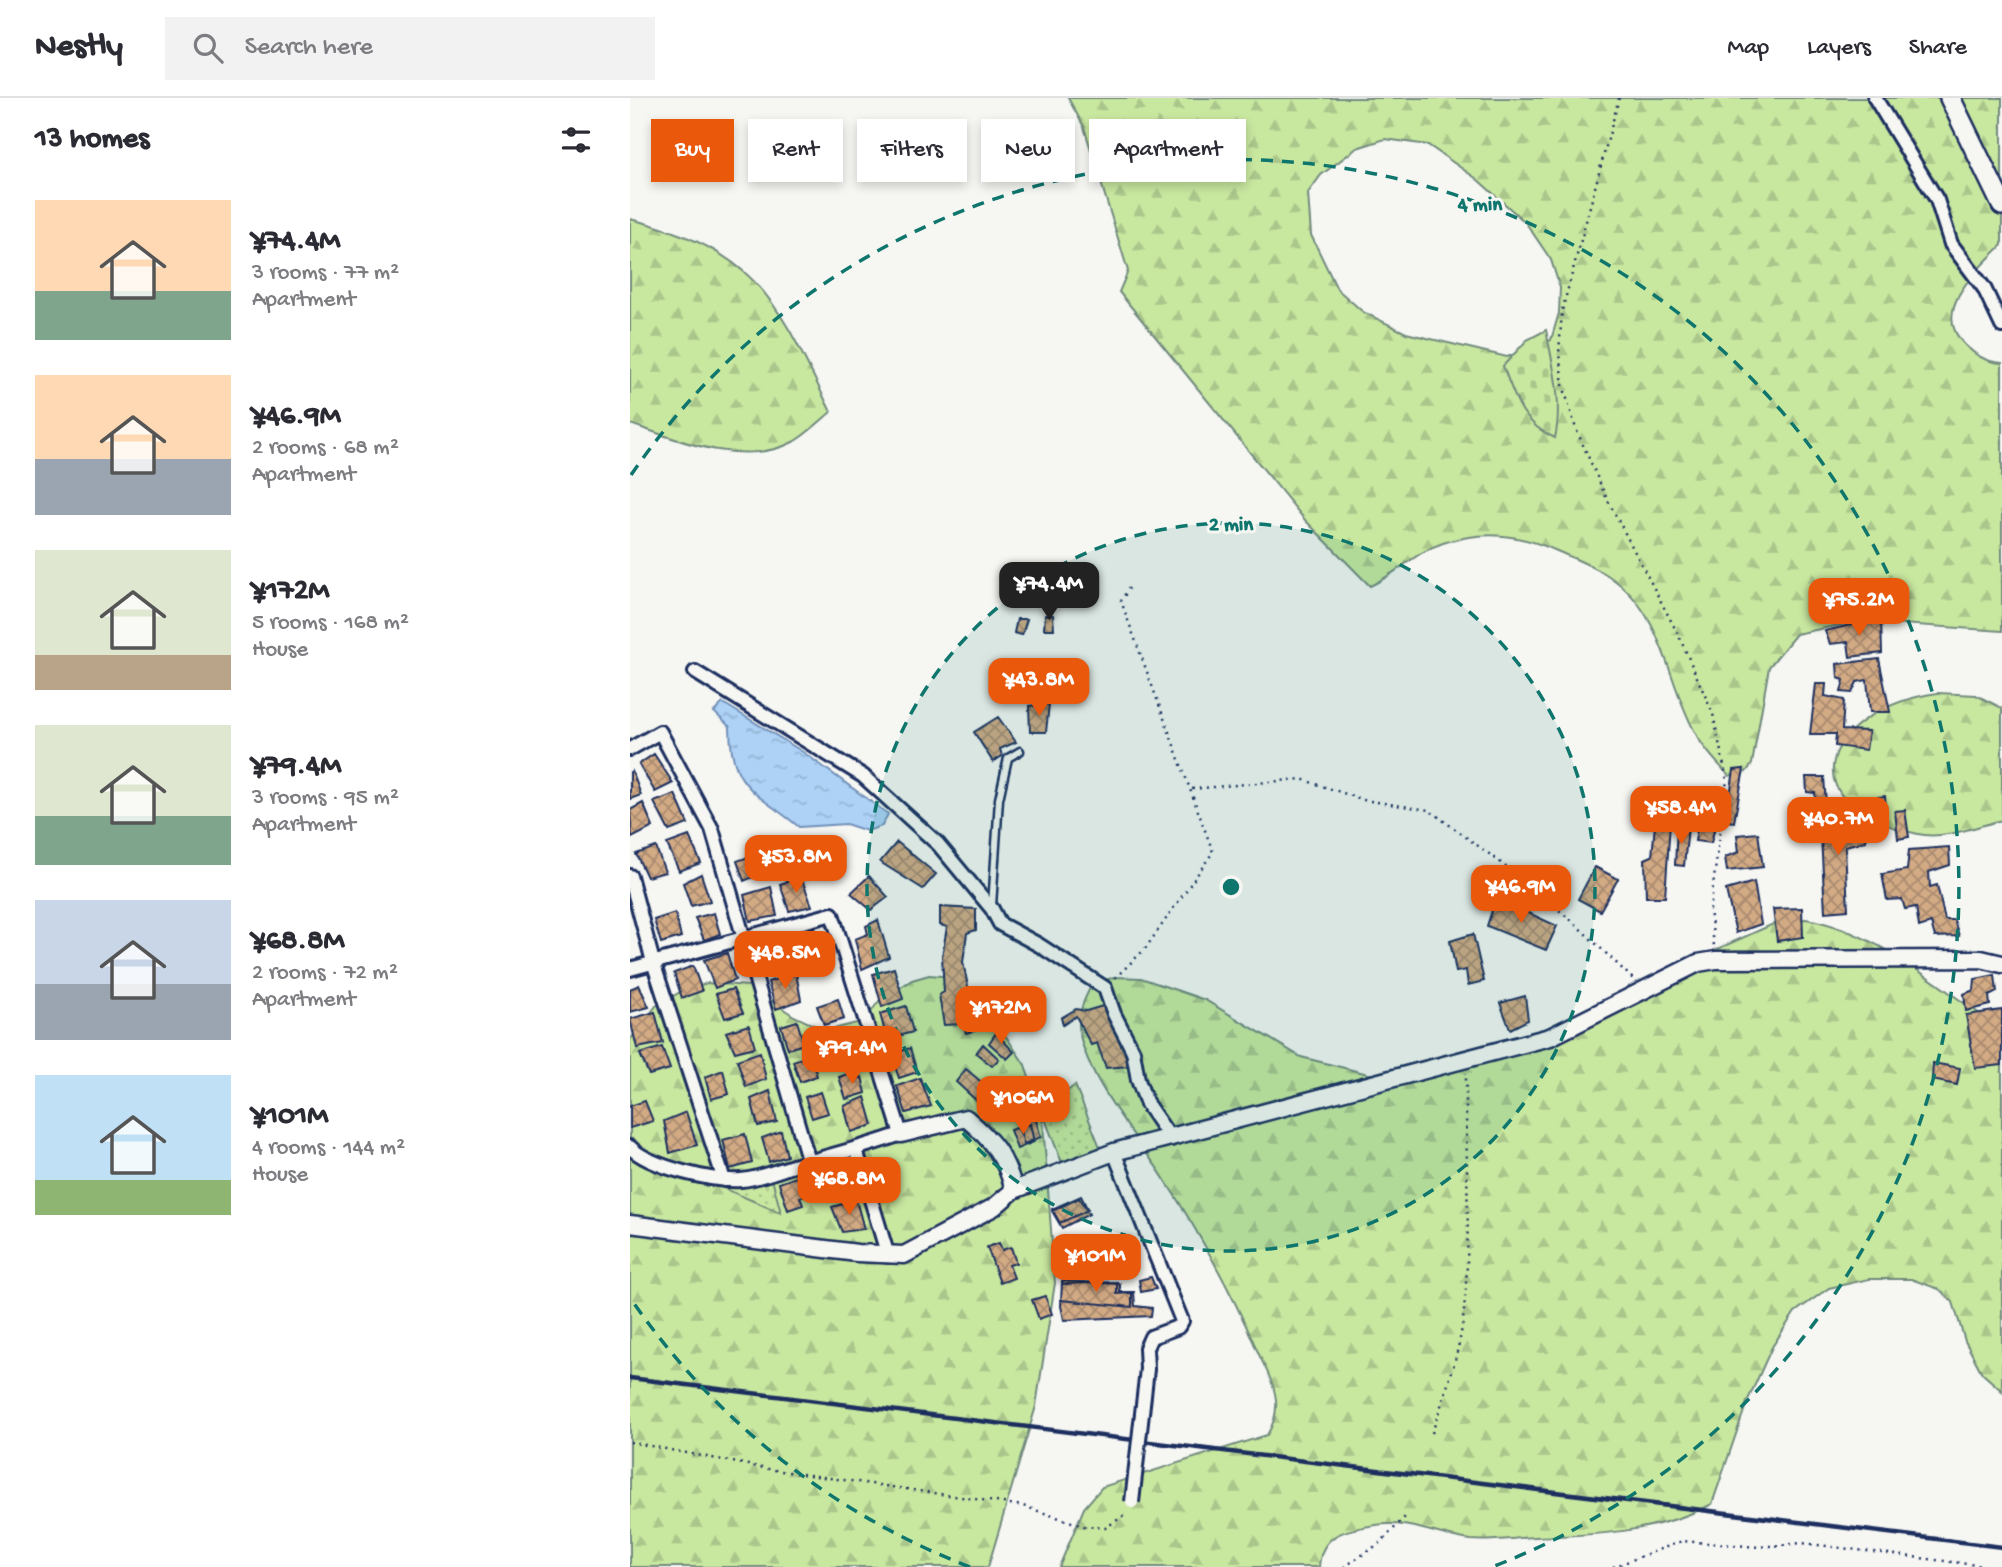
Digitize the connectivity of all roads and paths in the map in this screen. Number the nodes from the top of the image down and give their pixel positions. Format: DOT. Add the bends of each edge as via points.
graph roads {
  1 [pos="1619,98"];
  2 [pos="1875,98"];
  3 [pos="1951,98"];
  4 [pos="2002,205"];
  5 [pos="2002,326"];
  6 [pos="1129,588"];
  7 [pos="695,672"];
  8 [pos="630,749"];
  9 [pos="1020,751"];
  10 [pos="1192,789"];
  11 [pos="630,876"];
  12 [pos="992,909"];
  13 [pos="743,937"];
  14 [pos="1716,960"];
  15 [pos="653,961"];
  16 [pos="2002,964"];
  17 [pos="630,969"];
  18 [pos="1105,988"];
  19 [pos="1643,989"];
  20 [pos="1466,1061"];
  21 [pos="901,1134"];
  22 [pos="1171,1139"];
  23 [pos="630,1147"];
  24 [pos="856,1150"];
  25 [pos="1114,1152"];
  26 [pos="809,1162"];
  27 [pos="724,1180"];
  28 [pos="1014,1190"];
  29 [pos="630,1224"];
  30 [pos="888,1256"];
  31 [pos="1432,1433"];
  32 [pos="630,1442"];
  33 [pos="1132,1503"];
  34 [pos="1405,1517"];
  35 [pos="1343,1567"];
  36 [pos="1613,1567"];
  37 [pos="1992,1567"];
  1 -- 14 [label="path" via="1562,312 1559,353 1576,429 1605,497 1679,636 1713,714 1727,780 1710,909"];
  2 -- 5 [label="street" via="1937,200 1951,244 1984,288"];
  3 -- 4 [label="main road"];
  6 -- 10 [label="path" via="1121,601"];
  7 -- 12 [label="street" via="863,776 938,844"];
  8 -- 13 [label="street" via="660,732 712,829"];
  9 -- 12 [label="lane" via="1008,758 999,799"];
  10 -- 18 [label="path" via="1213,852 1144,949"];
  10 -- 19 [label="path" via="1301,779 1364,800 1429,810 1571,920"];
  11 -- 15 [label="street"];
  12 -- 18 [label="street" via="999,924"];
  13 -- 15 [label="street"];
  13 -- 21 [label="street" via="832,914"];
  13 -- 26 [label="street"];
  14 -- 16 [label="street" via="1981,959"];
  14 -- 19 [label="street" via="1698,963"];
  15 -- 17 [label="street"];
  15 -- 27 [label="street"];
  18 -- 22 [label="street" via="1133,1051 1147,1104"];
  19 -- 20 [label="street" via="1550,1037"];
  20 -- 22 [label="street"];
  20 -- 31 [label="path" via="1468,1196 1463,1321"];
  21 -- 24 [label="street"];
  21 -- 28 [label="street" via="966,1118 993,1142 1008,1166"];
  22 -- 25 [label="street"];
  23 -- 27 [label="street" via="665,1166"];
  24 -- 26 [label="street"];
  24 -- 30 [label="street"];
  25 -- 28 [label="street"];
  25 -- 33 [label="street, bridge" via="1182,1321 1151,1337 1146,1348"];
  26 -- 27 [label="street" via="744,1180"];
  28 -- 30 [label="street" via="994,1207 904,1255"];
  29 -- 30 [label="street"];
  32 -- 33 [label="path" via="774,1469 1023,1506 1084,1526 1115,1524"];
  34 -- 35 [label="path" via="1380,1543"];
  36 -- 37 [label="path" via="1682,1541 1759,1547 1802,1543"];
}
